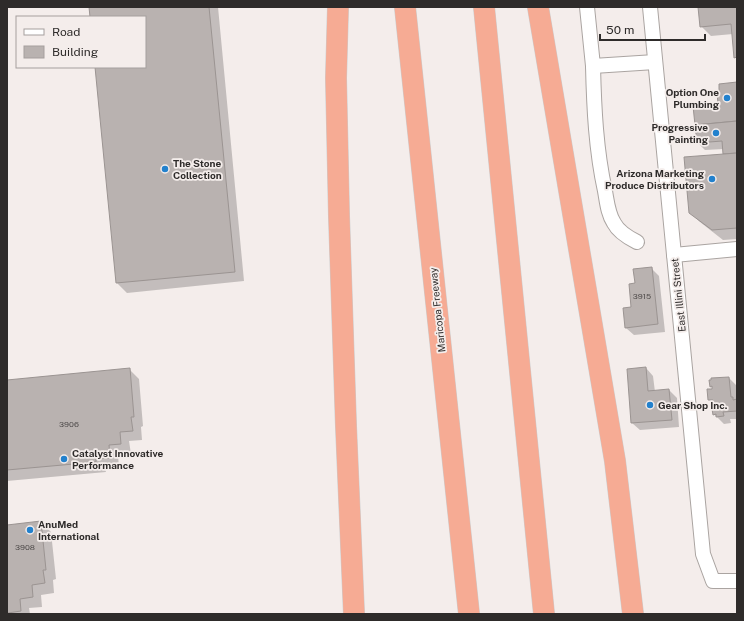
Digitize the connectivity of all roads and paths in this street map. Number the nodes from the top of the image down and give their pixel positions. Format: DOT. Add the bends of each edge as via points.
graph roads {
  1 [pos="338,7"];
  2 [pos="405,7"];
  3 [pos="484,7"];
  4 [pos="538,7"];
  5 [pos="587,7"];
  6 [pos="650,7"];
  7 [pos="655,62"];
  8 [pos="593,66"];
  9 [pos="637,242"];
  10 [pos="737,249"];
  11 [pos="674,255"];
  12 [pos="737,581"];
  13 [pos="354,614"];
  14 [pos="469,614"];
  15 [pos="544,614"];
  16 [pos="633,614"];
  1 -- 13 [label="highway" via="336,78 339,216"];
  2 -- 14 [label="highway, Maricopa Freeway"];
  3 -- 15 [label="highway"];
  4 -- 16 [label="highway" via="614,461"];
  5 -- 8 [label="street"];
  6 -- 7 [label="street, East Illini Street"];
  7 -- 8 [label="street"];
  7 -- 11 [label="street, East Illini Street"];
  8 -- 9 [label="street" via="600,168 609,212 614,224 627,237"];
  10 -- 11 [label="street"];
  11 -- 12 [label="street, East Illini Street" via="703,554 712,581"];
}
